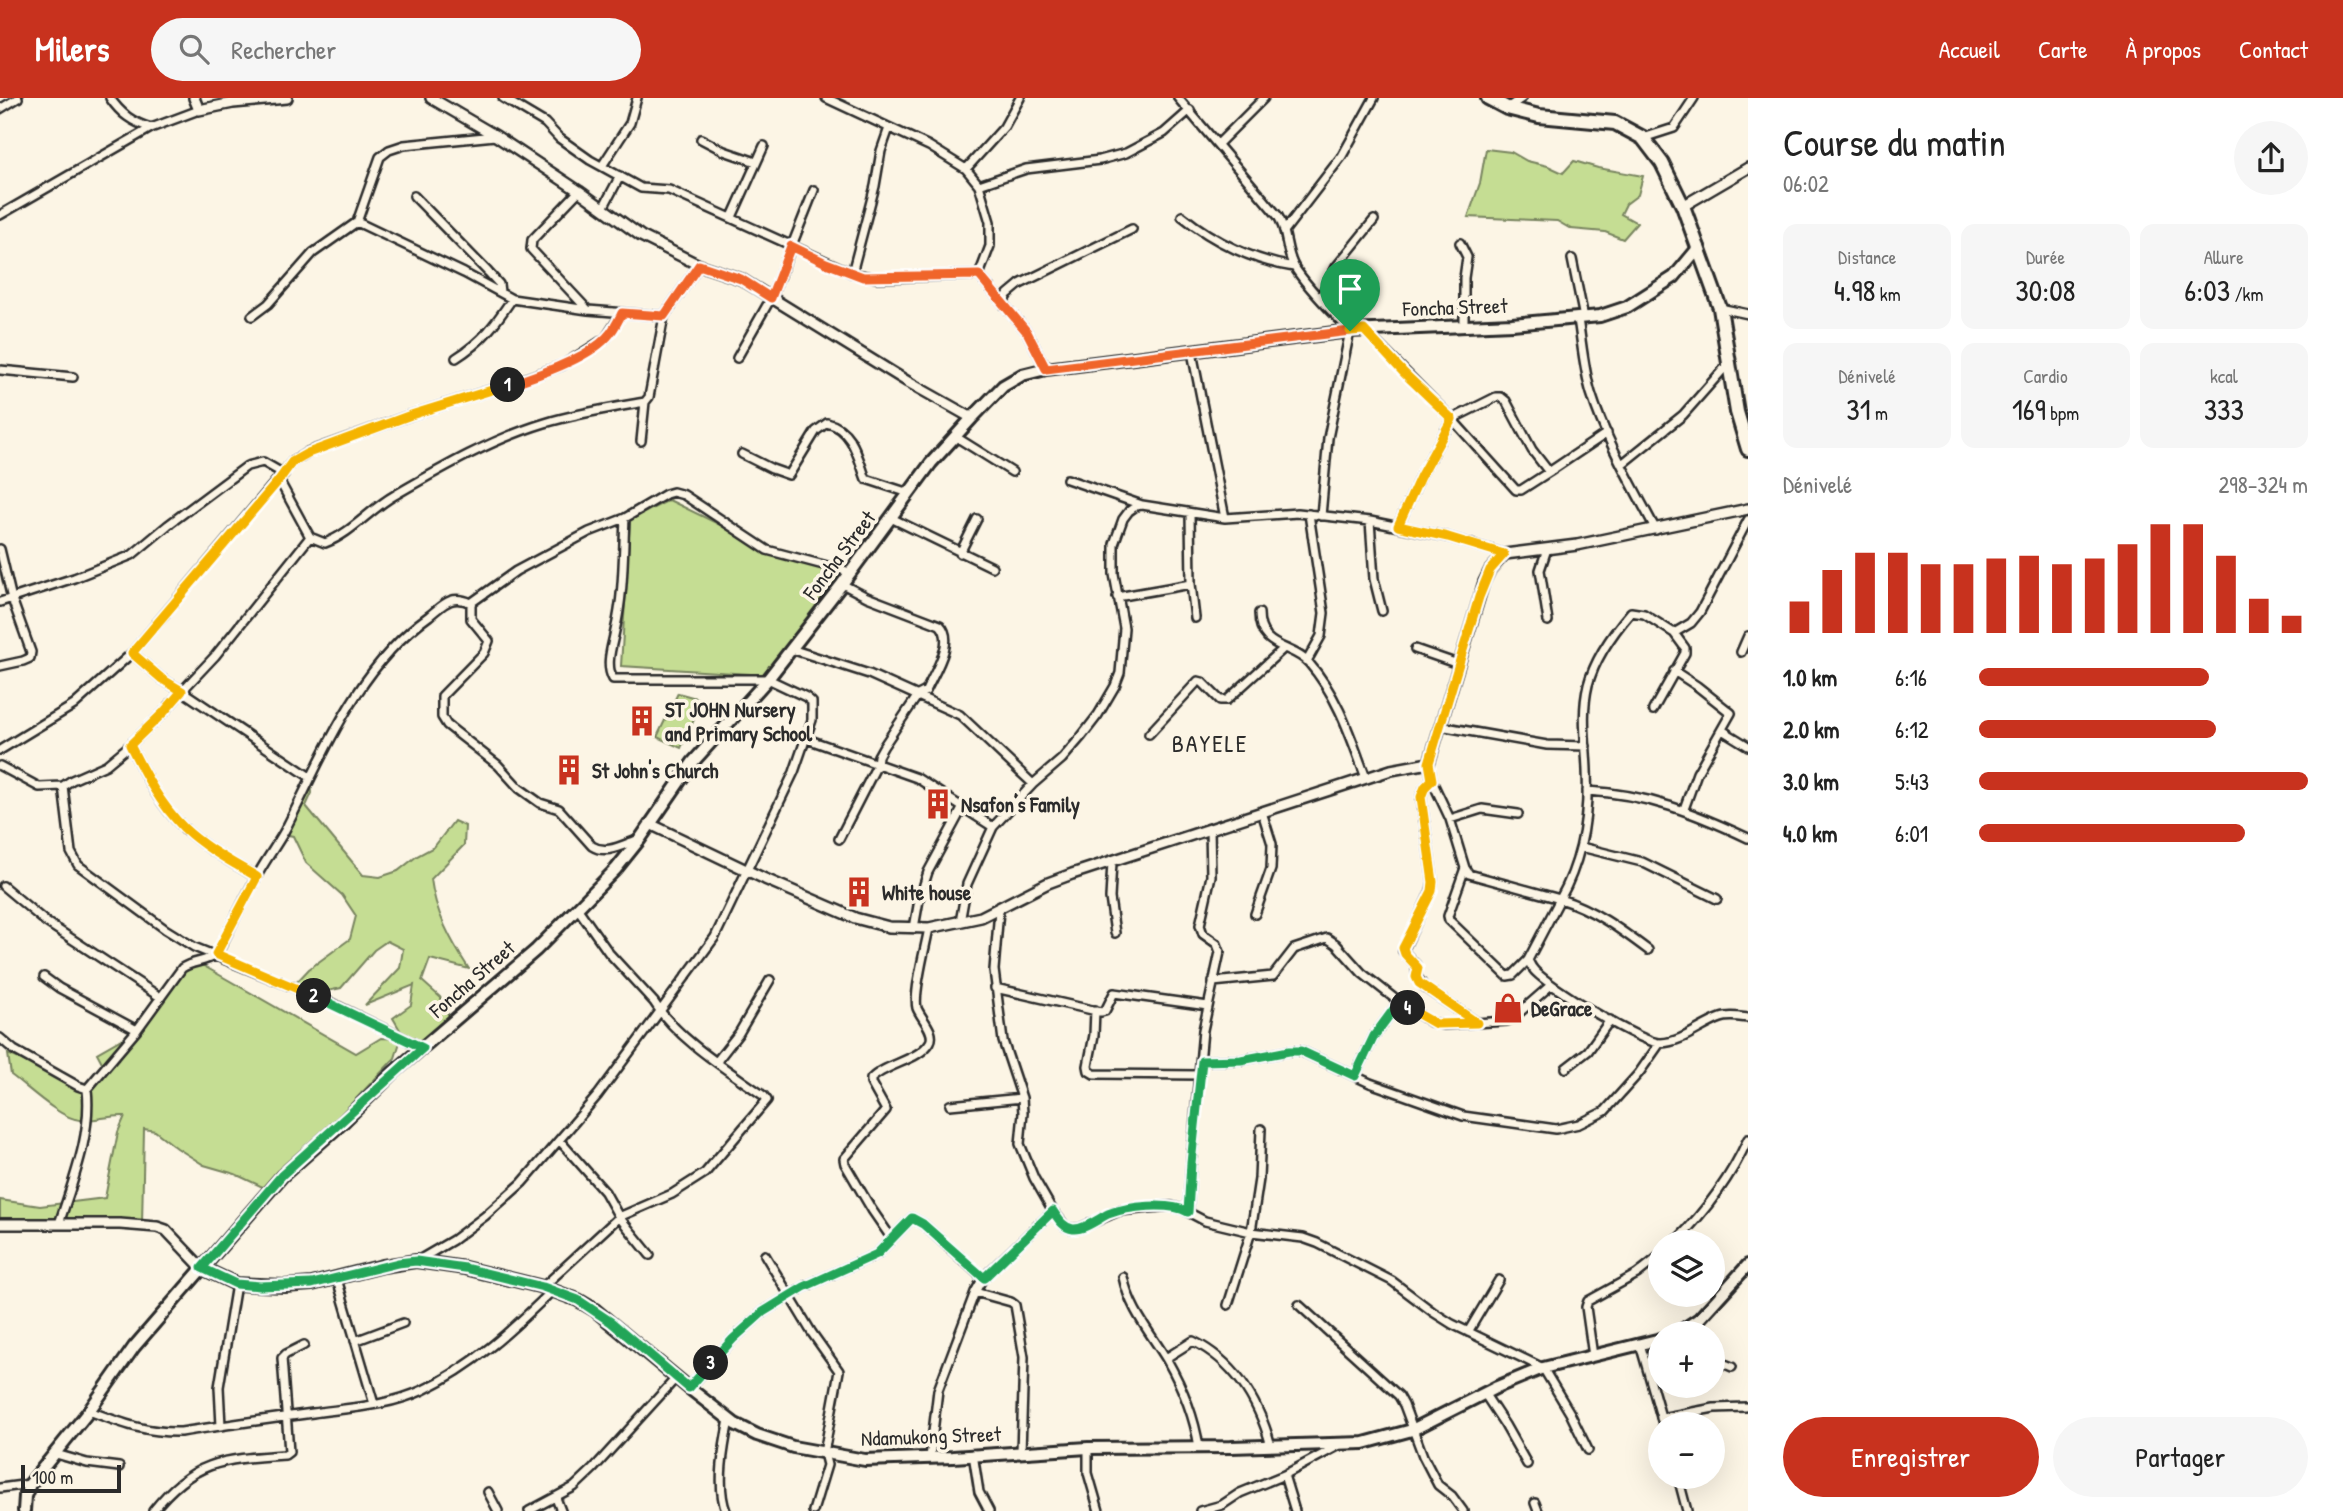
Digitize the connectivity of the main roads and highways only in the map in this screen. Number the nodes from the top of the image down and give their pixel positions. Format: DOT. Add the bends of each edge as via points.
graph roads {
  1 [pos="1488,98"];
  2 [pos="1699,247"];
  3 [pos="1748,449"];
  4 [pos="1748,1265"];
  5 [pos="202,1268"];
  6 [pos="1701,1321"];
  7 [pos="1648,1342"];
  8 [pos="24,1511"];
  1 -- 2 [label="highway" via="1539,116 1615,124 1643,138 1662,163"];
  2 -- 3 [label="highway" via="1720,308 1737,412"];
  2 -- 5 [label="main road, Foncha Street" via="1674,277 1614,313 1581,319 1350,331 1046,369 1013,379 931,463 768,679 693,762 616,869 512,971 282,1175"];
  4 -- 6 [label="main road"];
  5 -- 7 [label="main road, Ndamukong Street" via="236,1284 285,1286 416,1261 458,1266 548,1289 595,1310 729,1419 773,1442 865,1460 1088,1448 1364,1443 1412,1430 1543,1368"];
  5 -- 8 [label="main road, Foncha Street" via="30,1484"];
}
